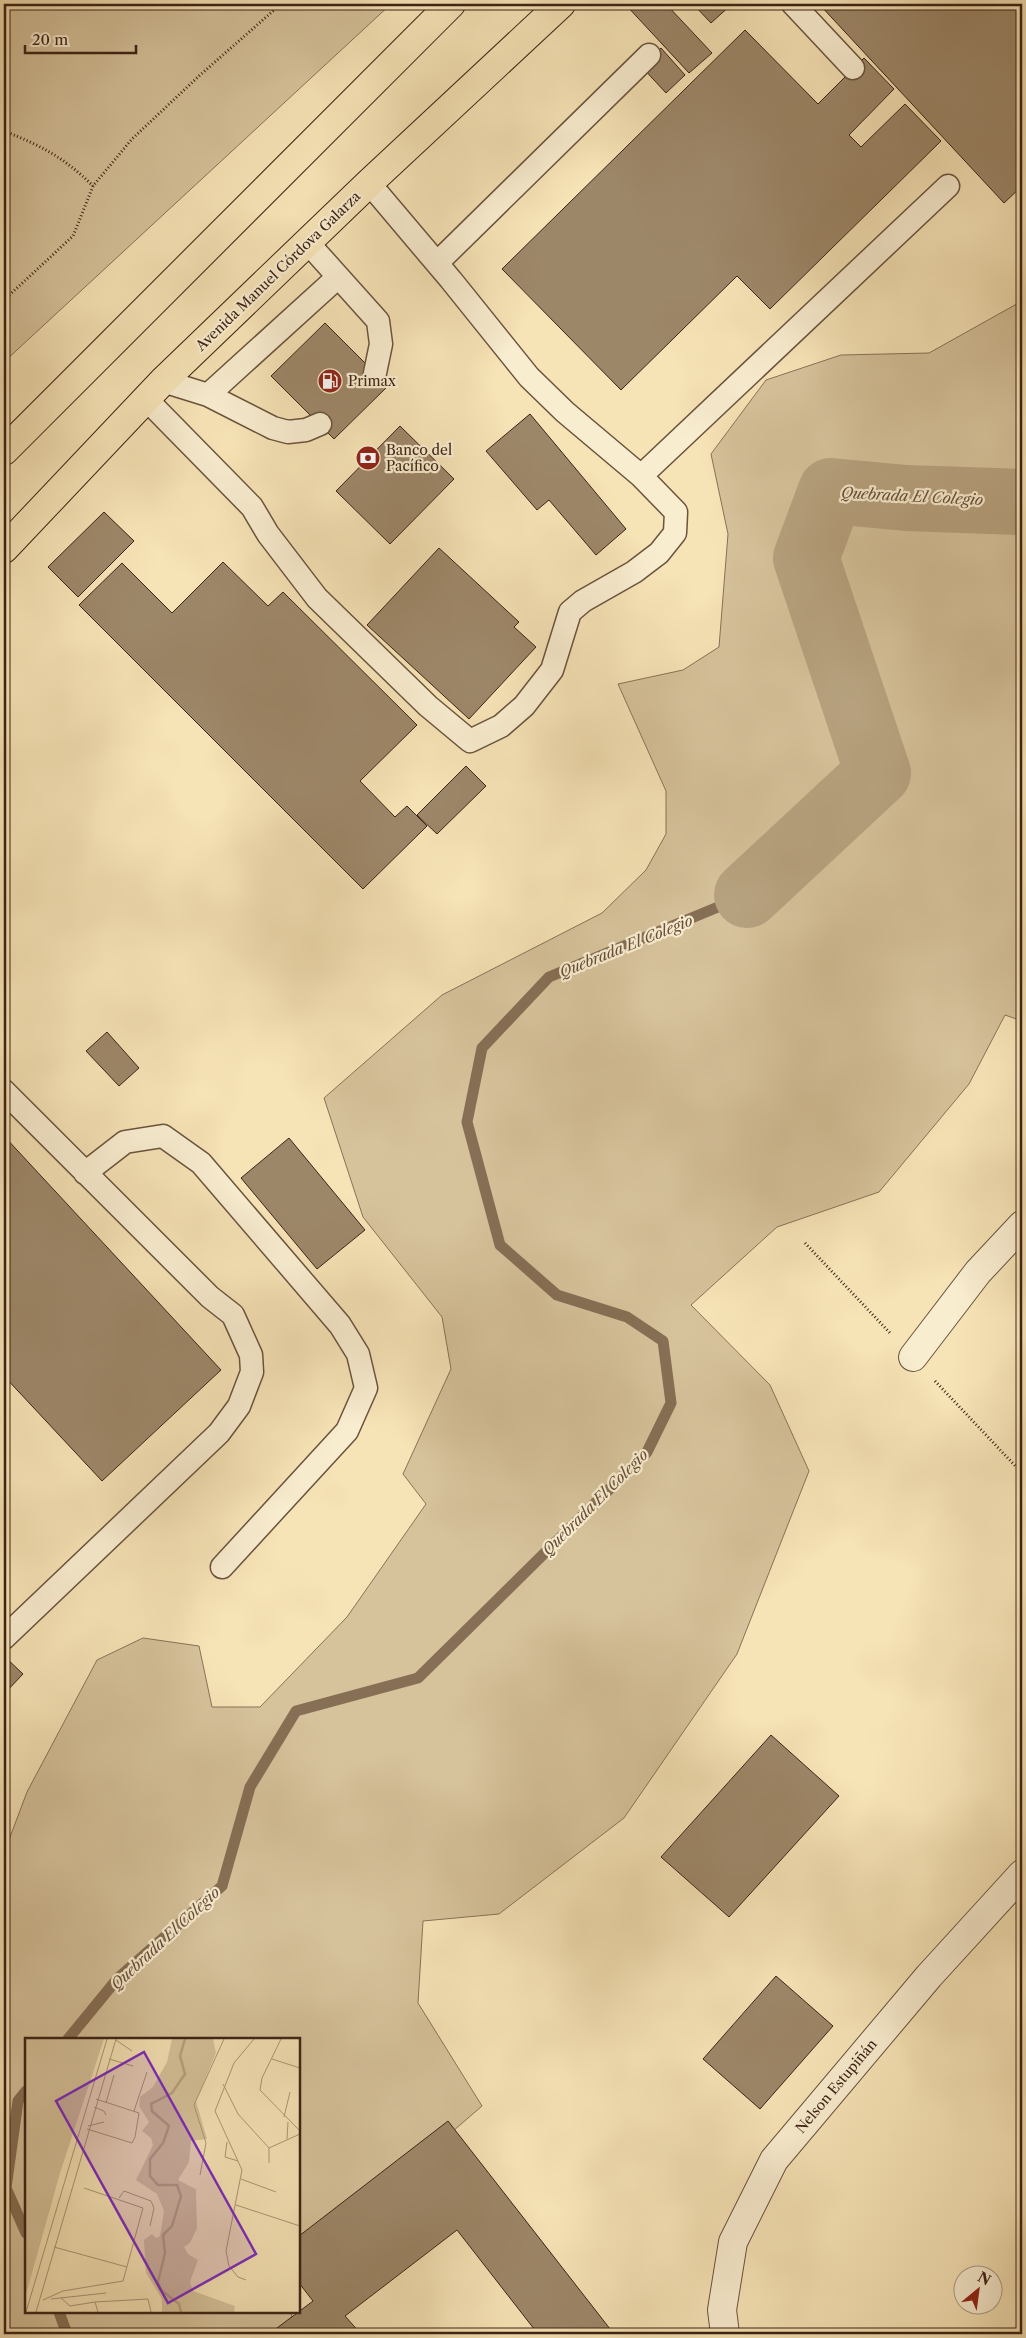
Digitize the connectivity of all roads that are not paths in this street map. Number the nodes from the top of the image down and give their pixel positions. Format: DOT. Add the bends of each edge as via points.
graph roads {
  1 [pos="451,4"];
  2 [pos="561,4"];
  3 [pos="793,4"];
  4 [pos="649,55"];
  5 [pos="853,68"];
  6 [pos="369,183"];
  7 [pos="948,186"];
  8 [pos="308,243"];
  9 [pos="437,263"];
  10 [pos="338,277"];
  11 [pos="375,373"];
  12 [pos="155,390"];
  13 [pos="208,395"];
  14 [pos="320,424"];
  15 [pos="4,451"];
  16 [pos="641,476"];
  17 [pos="4,549"];
  18 [pos="4,1091"];
  19 [pos="86,1173"];
  20 [pos="1022,1226"];
  21 [pos="913,1357"];
  22 [pos="222,1567"];
  23 [pos="4,1638"];
  24 [pos="1022,1874"];
  25 [pos="725,2334"];
  1 -- 15 [label="main road"];
  2 -- 6 [label="main road, Avenida Manuel Córdova Galarza"];
  3 -- 5 [label="lane"];
  4 -- 9 [label="lane"];
  6 -- 8 [label="main road, Avenida Manuel Córdova Galarza"];
  6 -- 9 [label="lane"];
  7 -- 16 [label="lane"];
  8 -- 10 [label="lane"];
  8 -- 12 [label="main road, Avenida Manuel Córdova Galarza"];
  9 -- 16 [label="lane" via="529,377"];
  10 -- 11 [label="lane" via="378,321 381,344"];
  10 -- 13 [label="lane"];
  12 -- 13 [label="lane"];
  12 -- 16 [label="lane" via="252,507 268,534 317,598 428,706 470,741 501,726 524,706 552,670 570,612 659,554 675,533 676,512"];
  12 -- 17 [label="main road, Avenida Manuel Córdova Galarza"];
  13 -- 14 [label="lane" via="288,432"];
  18 -- 19 [label="lane"];
  19 -- 22 [label="lane" via="125,1142 163,1136 201,1163 340,1325 358,1354 366,1388 347,1431"];
  19 -- 23 [label="lane" via="210,1298 233,1315 251,1354 252,1372 239,1406 219,1433"];
  20 -- 21 [label="street" via="978,1272"];
  24 -- 25 [label="street, Nelson Estupiñán" via="929,1976 774,2160 732,2242 722,2310"];
}
